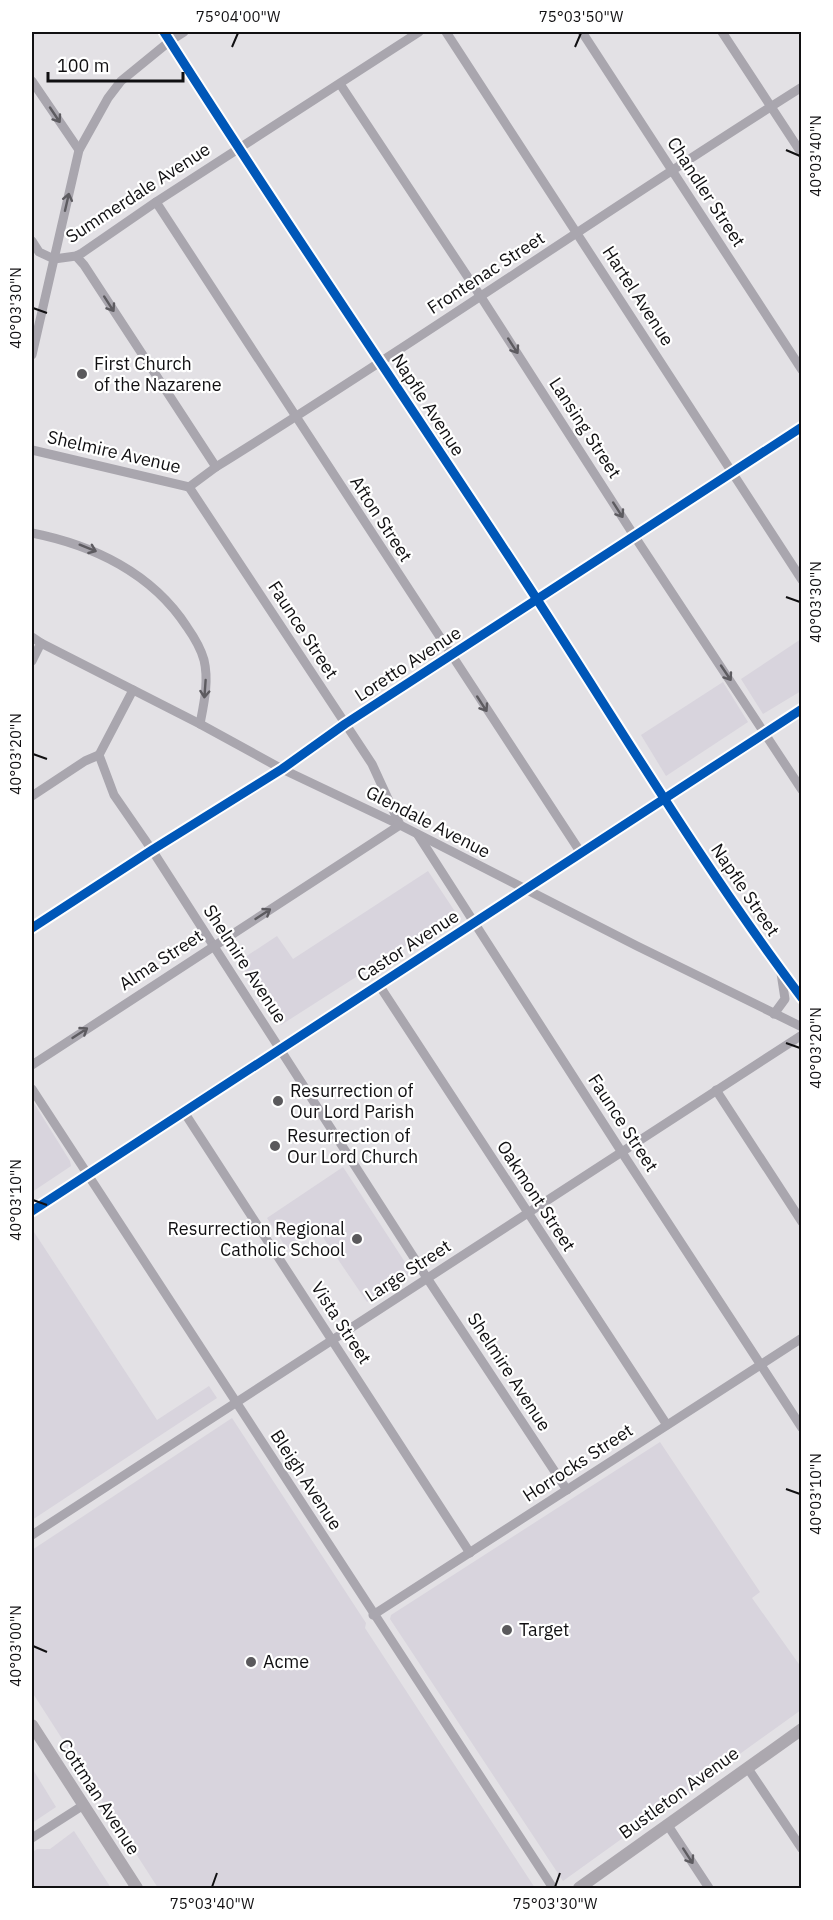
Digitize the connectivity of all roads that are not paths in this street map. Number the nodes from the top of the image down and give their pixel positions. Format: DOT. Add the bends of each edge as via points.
graph roads {
  1 [pos="164,32"];
  2 [pos="184,32"];
  3 [pos="419,32"];
  4 [pos="446,32"];
  5 [pos="582,32"];
  6 [pos="722,32"];
  7 [pos="170,41"];
  8 [pos="32,81"];
  9 [pos="340,84"];
  10 [pos="801,87"];
  11 [pos="770,106"];
  12 [pos="238,149"];
  13 [pos="79,150"];
  14 [pos="801,154"];
  15 [pos="672,170"];
  16 [pos="156,202"];
  17 [pos="577,232"];
  18 [pos="32,241"];
  19 [pos="76,256"];
  20 [pos="54,260"];
  21 [pos="481,297"];
  22 [pos="32,356"];
  23 [pos="379,361"];
  24 [pos="801,370"];
  25 [pos="295,417"];
  26 [pos="801,427"];
  27 [pos="32,450"];
  28 [pos="216,467"];
  29 [pos="731,472"];
  30 [pos="189,487"];
  31 [pos="32,533"];
  32 [pos="635,537"];
  33 [pos="801,580"];
  34 [pos="537,599"];
  35 [pos="35,640"];
  36 [pos="450,656"];
  37 [pos="32,661"];
  38 [pos="133,690"];
  39 [pos="801,710"];
  40 [pos="200,723"];
  41 [pos="345,724"];
  42 [pos="765,733"];
  43 [pos="99,755"];
  44 [pos="282,769"];
  45 [pos="801,790"];
  46 [pos="32,796"];
  47 [pos="665,798"];
  48 [pos="400,825"];
  49 [pos="418,835"];
  50 [pos="152,850"];
  51 [pos="581,853"];
  52 [pos="526,890"];
  53 [pos="475,922"];
  54 [pos="32,928"];
  55 [pos="213,946"];
  56 [pos="781,971"];
  57 [pos="379,984"];
  58 [pos="801,998"];
  59 [pos="774,1014"];
  60 [pos="801,1027"];
  61 [pos="801,1035"];
  62 [pos="280,1049"];
  63 [pos="32,1065"];
  64 [pos="32,1089"];
  65 [pos="716,1090"];
  66 [pos="183,1112"];
  67 [pos="621,1151"];
  68 [pos="87,1174"];
  69 [pos="32,1211"];
  70 [pos="528,1214"];
  71 [pos="801,1222"];
  72 [pos="427,1278"];
  73 [pos="801,1338"];
  74 [pos="333,1340"];
  75 [pos="761,1366"];
  76 [pos="236,1403"];
  77 [pos="667,1425"];
  78 [pos="801,1428"];
  79 [pos="567,1490"];
  80 [pos="32,1535"];
  81 [pos="470,1552"];
  82 [pos="373,1615"];
  83 [pos="32,1725"];
  84 [pos="801,1729"];
  85 [pos="747,1767"];
  86 [pos="82,1806"];
  87 [pos="667,1824"];
  88 [pos="32,1838"];
  89 [pos="801,1849"];
  90 [pos="586,1886"];
  91 [pos="136,1888"];
  92 [pos="553,1888"];
  93 [pos="709,1888"];
  1 -- 7 [label="street, Napfle Avenue"];
  2 -- 7 [label="street"];
  3 -- 9 [label="street, Summerdale Avenue"];
  4 -- 17 [label="street, Hartel Avenue"];
  5 -- 15 [label="street, Chandler Street"];
  6 -- 11 [label="street"];
  7 -- 12 [label="street, Napfle Avenue"];
  7 -- 13 [label="street" via="122,81"];
  8 -- 13 [label="street, one-way"];
  9 -- 12 [label="street, Summerdale Avenue"];
  9 -- 21 [label="street, Lansing Street"];
  10 -- 11 [label="street, Frontenac Street"];
  11 -- 14 [label="street"];
  11 -- 15 [label="street, Frontenac Street"];
  12 -- 16 [label="street, Summerdale Avenue"];
  12 -- 23 [label="street, Napfle Avenue"];
  20 -- 13 [label="street, one-way"];
  15 -- 17 [label="street, Frontenac Street"];
  15 -- 24 [label="street, Chandler Street"];
  16 -- 19 [label="street, Summerdale Avenue"];
  16 -- 25 [label="street, Afton Street"];
  17 -- 21 [label="street, Frontenac Street"];
  17 -- 29 [label="street, Hartel Avenue"];
  18 -- 20 [label="street" via="39,252"];
  19 -- 20 [label="street, Summerdale Avenue"];
  19 -- 28 [label="street, one-way"];
  20 -- 22 [label="street, Summerdale Avenue"];
  21 -- 23 [label="street, Frontenac Street"];
  21 -- 32 [label="street, Lansing Street, one-way"];
  23 -- 25 [label="street, Frontenac Street"];
  23 -- 34 [label="street, Napfle Avenue"];
  25 -- 28 [label="street, Frontenac Street"];
  25 -- 36 [label="street, Afton Street"];
  26 -- 29 [label="street, Loretto Avenue"];
  27 -- 30 [label="street, Shelmire Avenue"];
  28 -- 30 [label="street, Frontenac Street"];
  29 -- 32 [label="street, Loretto Avenue"];
  29 -- 33 [label="street, Hartel Avenue"];
  30 -- 41 [label="street, Faunce Street"];
  31 -- 40 [label="street, one-way" via="77,544 112,559 176,610 204,660 207,686"];
  32 -- 34 [label="street, Loretto Avenue"];
  32 -- 42 [label="street, Lansing Street, one-way"];
  34 -- 36 [label="street, Loretto Avenue"];
  34 -- 47 [label="street, Napfle Avenue"];
  35 -- 37 [label="street"];
  35 -- 38 [label="street, Glendale Avenue"];
  36 -- 41 [label="street, Loretto Avenue"];
  36 -- 51 [label="street, Afton Street, one-way"];
  38 -- 40 [label="street, Glendale Avenue"];
  38 -- 43 [label="street"];
  39 -- 42 [label="main road, Castor Avenue"];
  40 -- 44 [label="street, Glendale Avenue"];
  41 -- 44 [label="street, Loretto Avenue"];
  41 -- 48 [label="street, Faunce Street" via="372,764"];
  42 -- 45 [label="street, Lansing Street"];
  42 -- 47 [label="main road, Castor Avenue"];
  43 -- 46 [label="street"];
  43 -- 50 [label="street, Shelmire Avenue" via="114,795"];
  44 -- 48 [label="street, Glendale Avenue"];
  44 -- 50 [label="street, Loretto Avenue"];
  47 -- 51 [label="main road, Castor Avenue"];
  47 -- 56 [label="street, Napfle Street"];
  48 -- 49 [label="street, Glendale Avenue"];
  55 -- 48 [label="street, Alma Street, one-way"];
  49 -- 52 [label="street, Glendale Avenue"];
  49 -- 53 [label="street, Faunce Street"];
  50 -- 54 [label="street, Loretto Avenue"];
  50 -- 55 [label="street, Shelmire Avenue"];
  51 -- 52 [label="main road, Castor Avenue"];
  52 -- 53 [label="main road, Castor Avenue"];
  52 -- 59 [label="street, Glendale Avenue"];
  53 -- 57 [label="main road, Castor Avenue"];
  53 -- 67 [label="street, Faunce Street"];
  55 -- 62 [label="street, Shelmire Avenue"];
  63 -- 55 [label="street, Alma Street, one-way"];
  56 -- 58 [label="street, Napfle Street"];
  56 -- 59 [label="street, Napfle Street" via="785,999"];
  57 -- 62 [label="main road, Castor Avenue"];
  57 -- 70 [label="street, Oakmont Street"];
  59 -- 60 [label="street, Glendale Avenue"];
  61 -- 65 [label="street, Large Street"];
  62 -- 66 [label="main road, Castor Avenue"];
  62 -- 72 [label="street, Shelmire Avenue"];
  64 -- 68 [label="street, Bleigh Avenue"];
  65 -- 67 [label="street, Large Street"];
  65 -- 71 [label="street"];
  66 -- 68 [label="main road, Castor Avenue"];
  66 -- 74 [label="street, Vista Street"];
  67 -- 70 [label="street, Large Street"];
  67 -- 75 [label="street, Faunce Street"];
  68 -- 69 [label="main road, Castor Avenue"];
  68 -- 76 [label="street, Bleigh Avenue"];
  70 -- 72 [label="street, Large Street"];
  70 -- 77 [label="street, Oakmont Street"];
  72 -- 74 [label="street, Large Street"];
  72 -- 79 [label="street, Shelmire Avenue"];
  73 -- 75 [label="street, Horrocks Street"];
  74 -- 76 [label="street, Large Street"];
  74 -- 81 [label="street, Vista Street"];
  75 -- 77 [label="street, Horrocks Street"];
  75 -- 78 [label="street, Faunce Street"];
  76 -- 80 [label="street, Large Street"];
  76 -- 82 [label="street, Bleigh Avenue"];
  77 -- 79 [label="street, Horrocks Street"];
  79 -- 81 [label="street, Horrocks Street"];
  81 -- 82 [label="street, Horrocks Street"];
  82 -- 92 [label="street, Bleigh Avenue"];
  83 -- 86 [label="main road, Cottman Avenue"];
  84 -- 85 [label="main road, Bustleton Avenue"];
  85 -- 87 [label="main road, Bustleton Avenue"];
  85 -- 89 [label="street"];
  86 -- 88 [label="street"];
  86 -- 91 [label="main road, Cottman Avenue"];
  87 -- 90 [label="main road, Bustleton Avenue"];
  87 -- 93 [label="street, one-way"];
}
